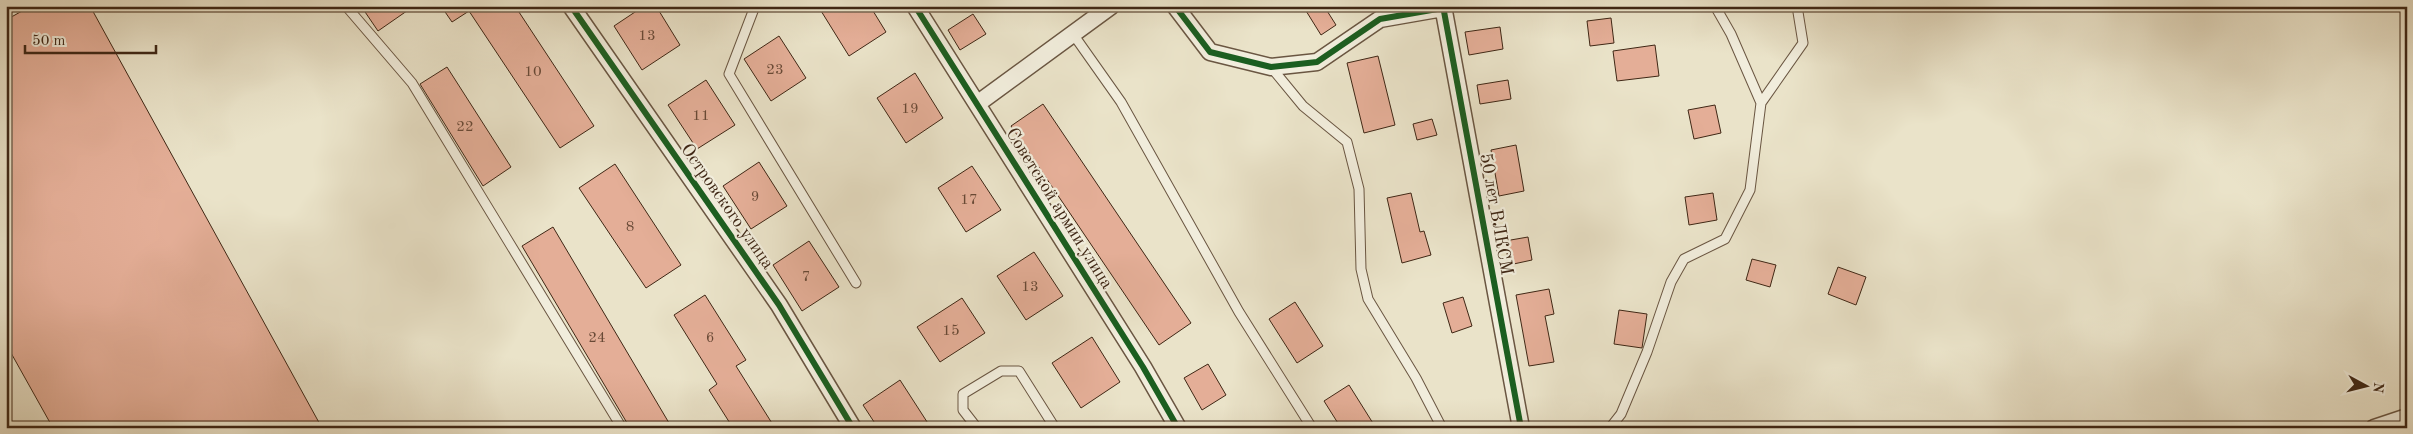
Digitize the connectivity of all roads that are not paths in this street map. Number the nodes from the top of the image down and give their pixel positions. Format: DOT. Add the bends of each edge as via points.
graph roads {
  1 [pos="346,6"];
  2 [pos="572,6"];
  3 [pos="755,6"];
  4 [pos="916,6"];
  5 [pos="1111,6"];
  6 [pos="1175,6"];
  7 [pos="1715,6"];
  8 [pos="1797,6"];
  9 [pos="1443,7"];
  10 [pos="1377,12"];
  11 [pos="1073,34"];
  12 [pos="1271,67"];
  13 [pos="1761,103"];
  14 [pos="977,104"];
  15 [pos="856,283"];
  16 [pos="2407,417"];
  17 [pos="622,428"];
  18 [pos="853,428"];
  19 [pos="977,428"];
  20 [pos="1055,428"];
  21 [pos="1178,428"];
  22 [pos="1312,428"];
  23 [pos="1442,428"];
  24 [pos="1520,428"];
  25 [pos="1610,428"];
  26 [pos="2374,428"];
  1 -- 17 [label="lane" via="412,83"];
  2 -- 18 [label="street, Островского улица" via="779,305"];
  3 -- 15 [label="lane" via="729,74"];
  4 -- 14 [label="street, Советской армии улица"];
  5 -- 11 [label="street"];
  6 -- 12 [label="street" via="1210,52"];
  7 -- 13 [label="lane"];
  8 -- 13 [label="lane" via="1803,43"];
  9 -- 10 [label="street"];
  9 -- 24 [label="street, 50 лет ВЛКСМ"];
  10 -- 12 [label="street" via="1317,62"];
  11 -- 14 [label="street"];
  11 -- 22 [label="lane" via="1121,102 1239,312"];
  12 -- 23 [label="lane" via="1302,106 1347,142 1359,189 1361,269 1368,299"];
  13 -- 25 [label="lane" via="1750,190 1725,239 1684,259 1671,282 1621,414"];
  14 -- 21 [label="street, Советской армии улица"];
  16 -- 26 [label="street"];
  19 -- 20 [label="lane" via="963,410 963,394 1001,371 1019,371"];
}
